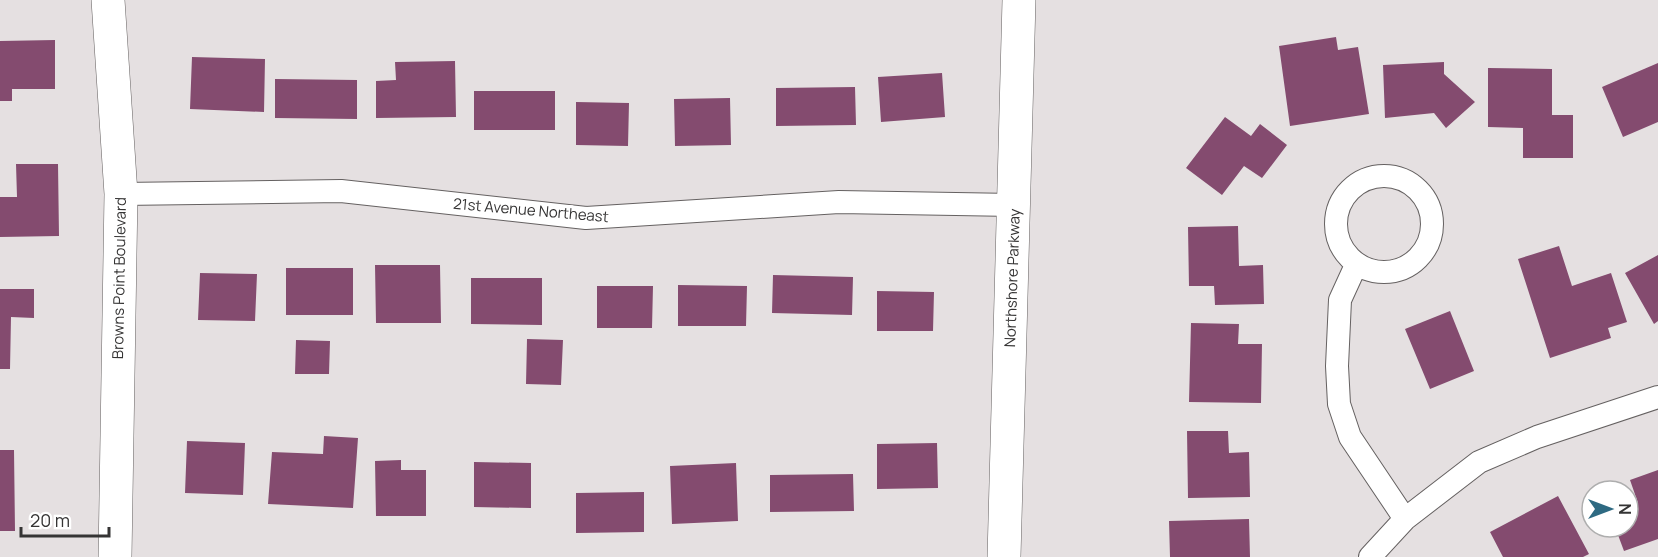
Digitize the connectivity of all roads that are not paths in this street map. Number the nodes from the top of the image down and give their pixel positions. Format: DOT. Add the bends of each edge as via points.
graph roads {
  1 [pos="108,0"];
  2 [pos="1019,0"];
  3 [pos="120,194"];
  4 [pos="1014,205"];
  5 [pos="1356,265"];
  6 [pos="1658,396"];
  7 [pos="1405,519"];
  8 [pos="115,557"];
  9 [pos="1004,557"];
  10 [pos="1370,557"];
  1 -- 3 [label="street, Browns Point Boulevard"];
  2 -- 4 [label="street, Northshore Parkway"];
  3 -- 4 [label="street, 21st Avenue Northeast" via="340,191 586,218 839,202"];
  3 -- 8 [label="street, Browns Point Boulevard"];
  4 -- 9 [label="street, Northshore Parkway"];
  5 -- 5 [label="street" via="1370,272 1401,270 1425,250 1432,220 1420,192 1408,182 1393,176 1376,176 1347,192 1338,206 1337,238"];
  5 -- 7 [label="street" via="1340,300 1339,404 1350,436"];
  6 -- 7 [label="street" via="1537,436 1479,462"];
  7 -- 10 [label="street"];
}
